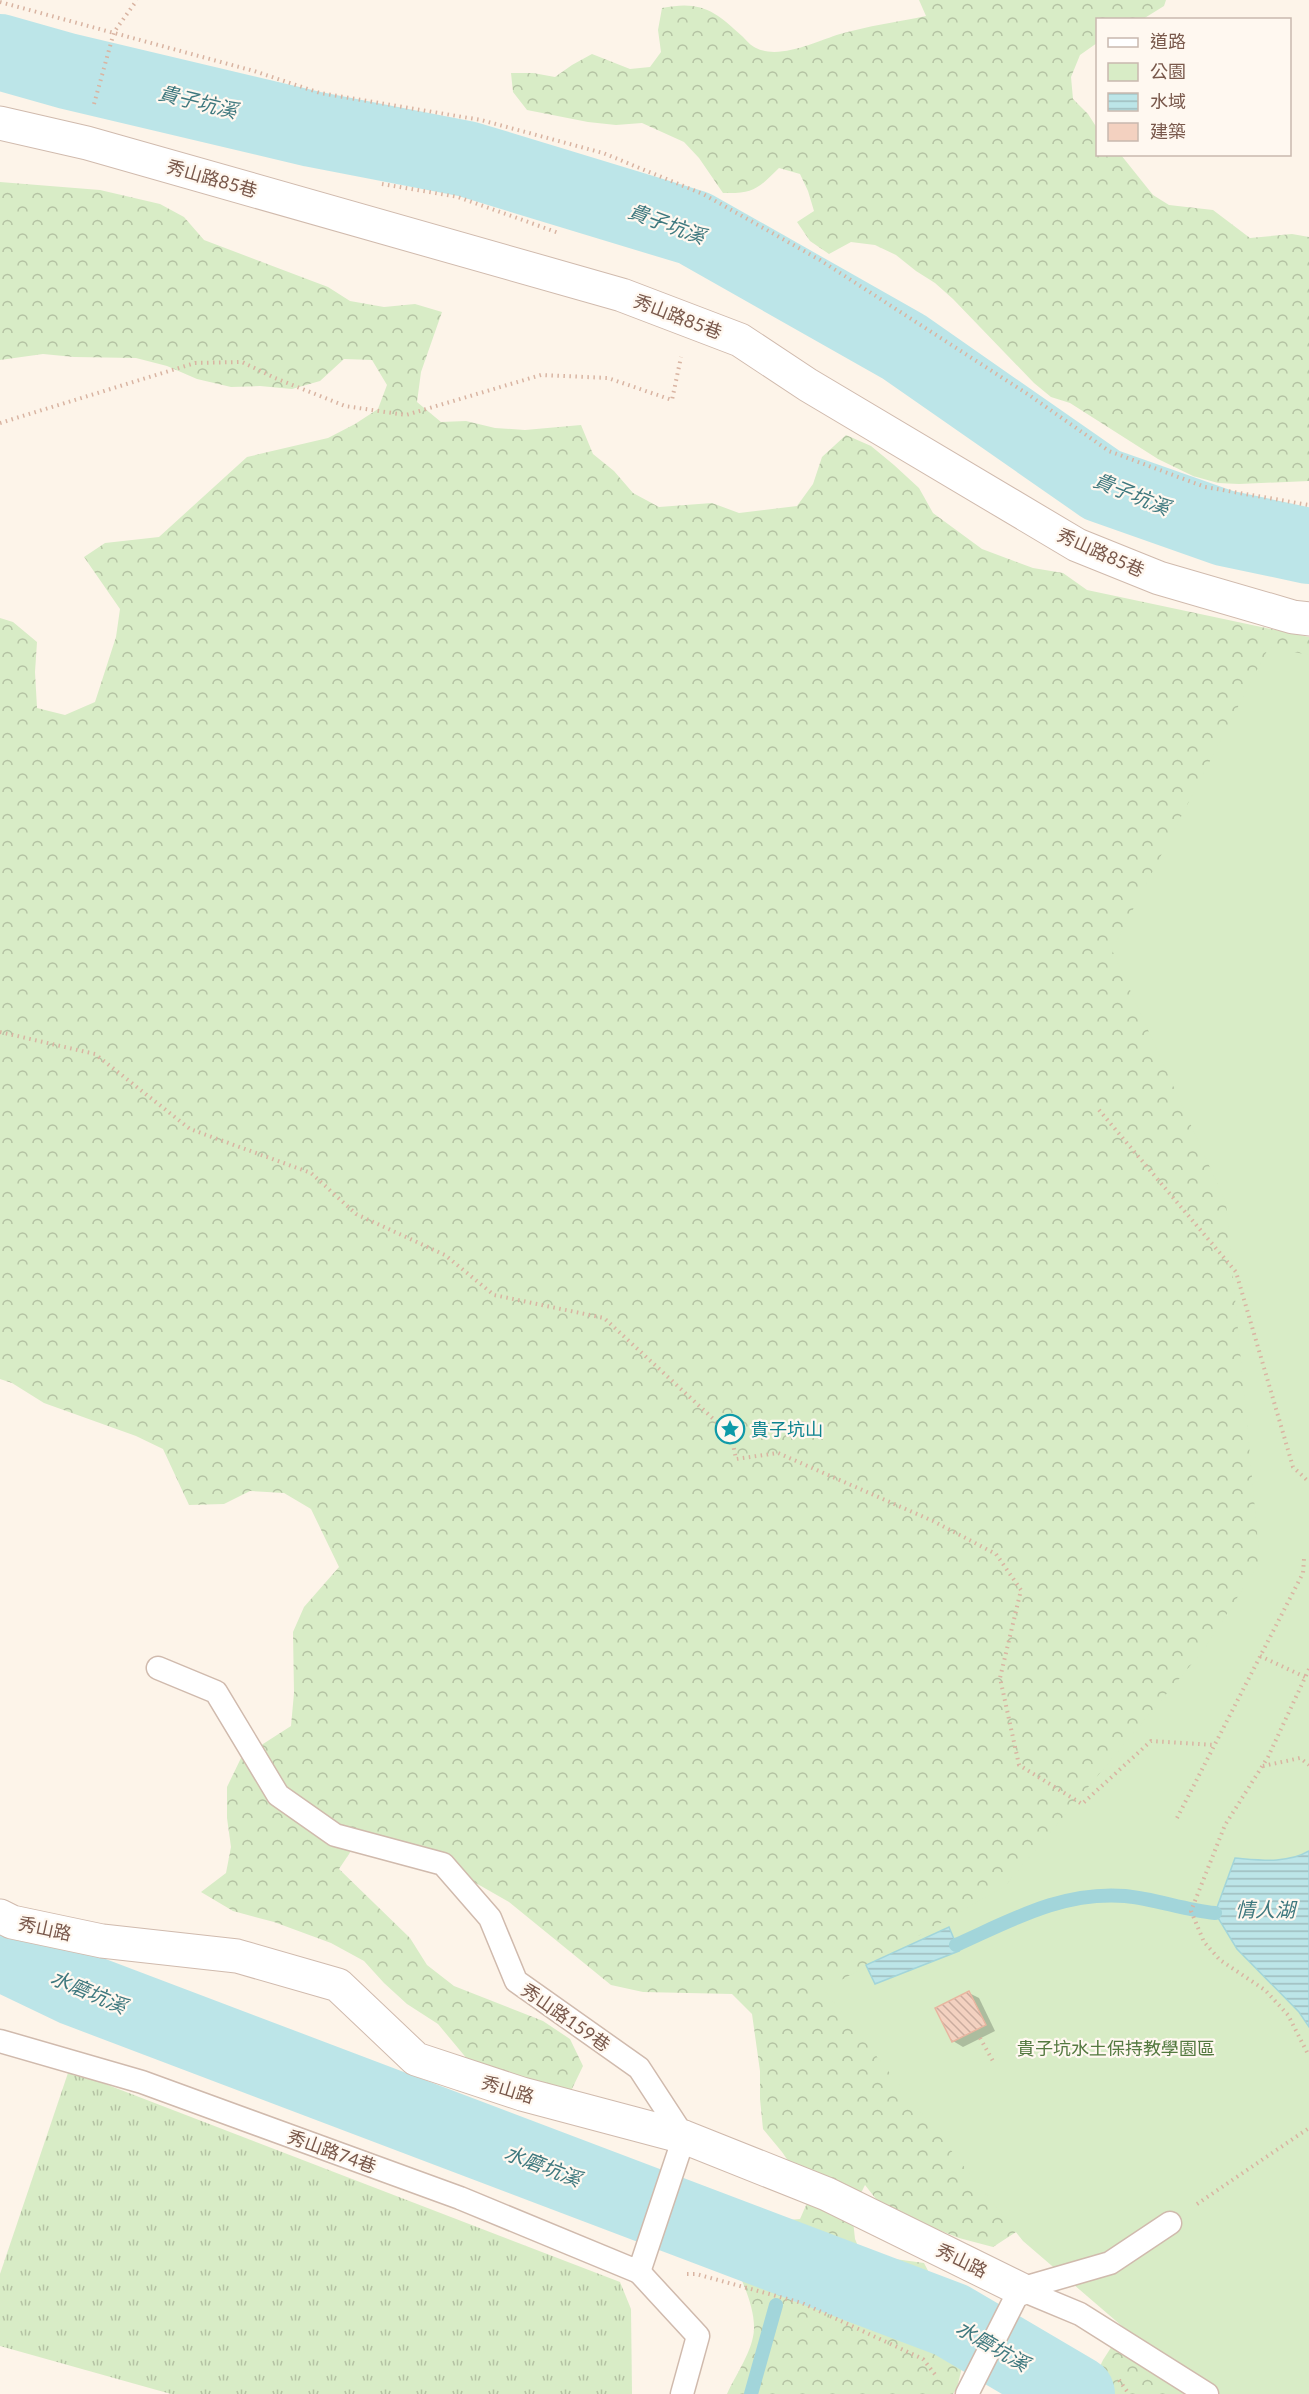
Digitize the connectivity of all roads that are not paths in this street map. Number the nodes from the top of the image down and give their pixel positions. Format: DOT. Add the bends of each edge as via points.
graph roads {
  1 [pos="0,123"];
  2 [pos="1309,619"];
  3 [pos="158,1668"];
  4 [pos="0,1916"];
  5 [pos="0,2041"];
  6 [pos="684,2137"];
  7 [pos="1170,2223"];
  8 [pos="642,2263"];
  9 [pos="1020,2289"];
  10 [pos="969,2390"];
  11 [pos="682,2394"];
  12 [pos="1208,2394"];
  1 -- 2 [label="street, 秀山路85巷" via="87,143 588,285 741,340 808,385 1077,545 1159,578"];
  3 -- 6 [label="lane, 秀山路159巷" via="216,1692 278,1795 335,1835 443,1864 490,1918 516,1981 639,2068"];
  4 -- 6 [label="street, 秀山路" via="102,1941 237,1956 338,1985 416,2059 522,2094"];
  5 -- 8 [label="lane, 秀山路74巷" via="142,2082"];
  6 -- 8 [label="lane"];
  6 -- 9 [label="street, 秀山路" via="827,2194"];
  7 -- 9 [label="lane" via="1110,2263"];
  8 -- 11 [label="lane" via="698,2336"];
  9 -- 10 [label="lane"];
  9 -- 12 [label="lane" via="1080,2314"];
}
